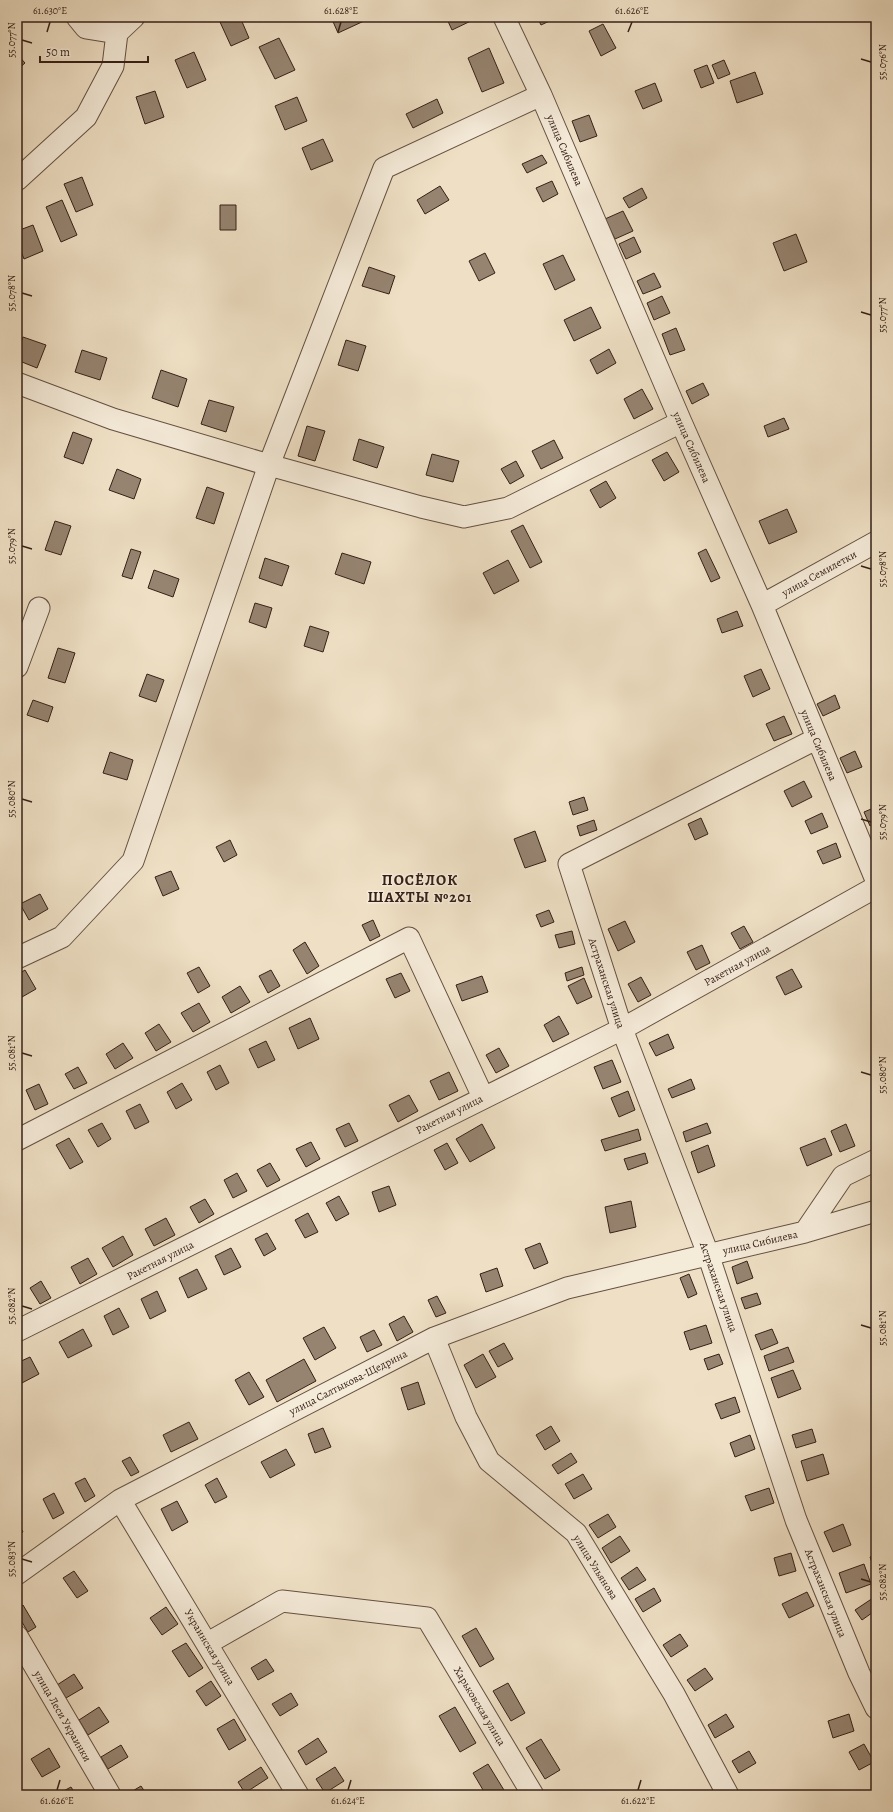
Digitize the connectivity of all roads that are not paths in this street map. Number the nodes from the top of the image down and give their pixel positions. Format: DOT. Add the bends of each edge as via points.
graph roads {
  1 [pos="77,17"];
  2 [pos="134,17"];
  3 [pos="504,17"];
  4 [pos="117,32"];
  5 [pos="541,95"];
  6 [pos="17,180"];
  7 [pos="17,383"];
  8 [pos="681,422"];
  9 [pos="269,465"];
  10 [pos="876,542"];
  11 [pos="762,605"];
  12 [pos="39,608"];
  13 [pos="17,667"];
  14 [pos="816,739"];
  15 [pos="876,880"];
  16 [pos="876,887"];
  17 [pos="17,958"];
  18 [pos="622,1029"];
  19 [pos="483,1098"];
  20 [pos="17,1140"];
  21 [pos="876,1160"];
  22 [pos="876,1211"];
  23 [pos="805,1232"];
  24 [pos="708,1254"];
  25 [pos="17,1331"];
  26 [pos="434,1338"];
  27 [pos="120,1500"];
  28 [pos="17,1574"];
  29 [pos="17,1636"];
  30 [pos="208,1643"];
  31 [pos="876,1708"];
  32 [pos="110,1795"];
  33 [pos="298,1795"];
  34 [pos="533,1795"];
  35 [pos="728,1795"];
  1 -- 4 [label="street" via="86,28"];
  2 -- 4 [label="street"];
  3 -- 5 [label="street, улица Сибилева"];
  4 -- 6 [label="street" via="112,66 86,117"];
  5 -- 8 [label="street, улица Сибилева"];
  5 -- 9 [label="street" via="384,168"];
  7 -- 9 [label="street" via="113,419"];
  8 -- 9 [label="street" via="508,508 464,517"];
  8 -- 11 [label="street, улица Сибилева"];
  9 -- 17 [label="street" via="133,861 62,937"];
  10 -- 11 [label="street, улица Семилетки"];
  11 -- 14 [label="street, улица Сибилева"];
  12 -- 13 [label="street"];
  14 -- 15 [label="street, улица Сибилева"];
  14 -- 18 [label="street, Астраханская улица" via="569,864"];
  16 -- 18 [label="street, Ракетная улица"];
  18 -- 19 [label="street, Ракетная улица"];
  18 -- 24 [label="street, Астраханская улица"];
  19 -- 20 [label="street" via="409,938"];
  19 -- 25 [label="street, Ракетная улица"];
  21 -- 23 [label="street, улица Сибилева" via="843,1176"];
  22 -- 23 [label="street"];
  23 -- 24 [label="street, улица Сибилева"];
  24 -- 26 [label="street, улица Салтыкова-Щедрина" via="567,1288"];
  24 -- 31 [label="street, Астраханская улица" via="796,1520"];
  26 -- 27 [label="street, улица Салтыкова-Щедрина"];
  26 -- 35 [label="street, улица Ульянова" via="466,1417 489,1461 576,1533 674,1694"];
  27 -- 28 [label="street, улица Салтыкова-Щедрина"];
  27 -- 30 [label="street, Украинская улица"];
  29 -- 32 [label="street, улица Леси Украинки"];
  30 -- 33 [label="street, Украинская улица"];
  30 -- 34 [label="street, Харьковская улица" via="282,1601 427,1618"];
}
